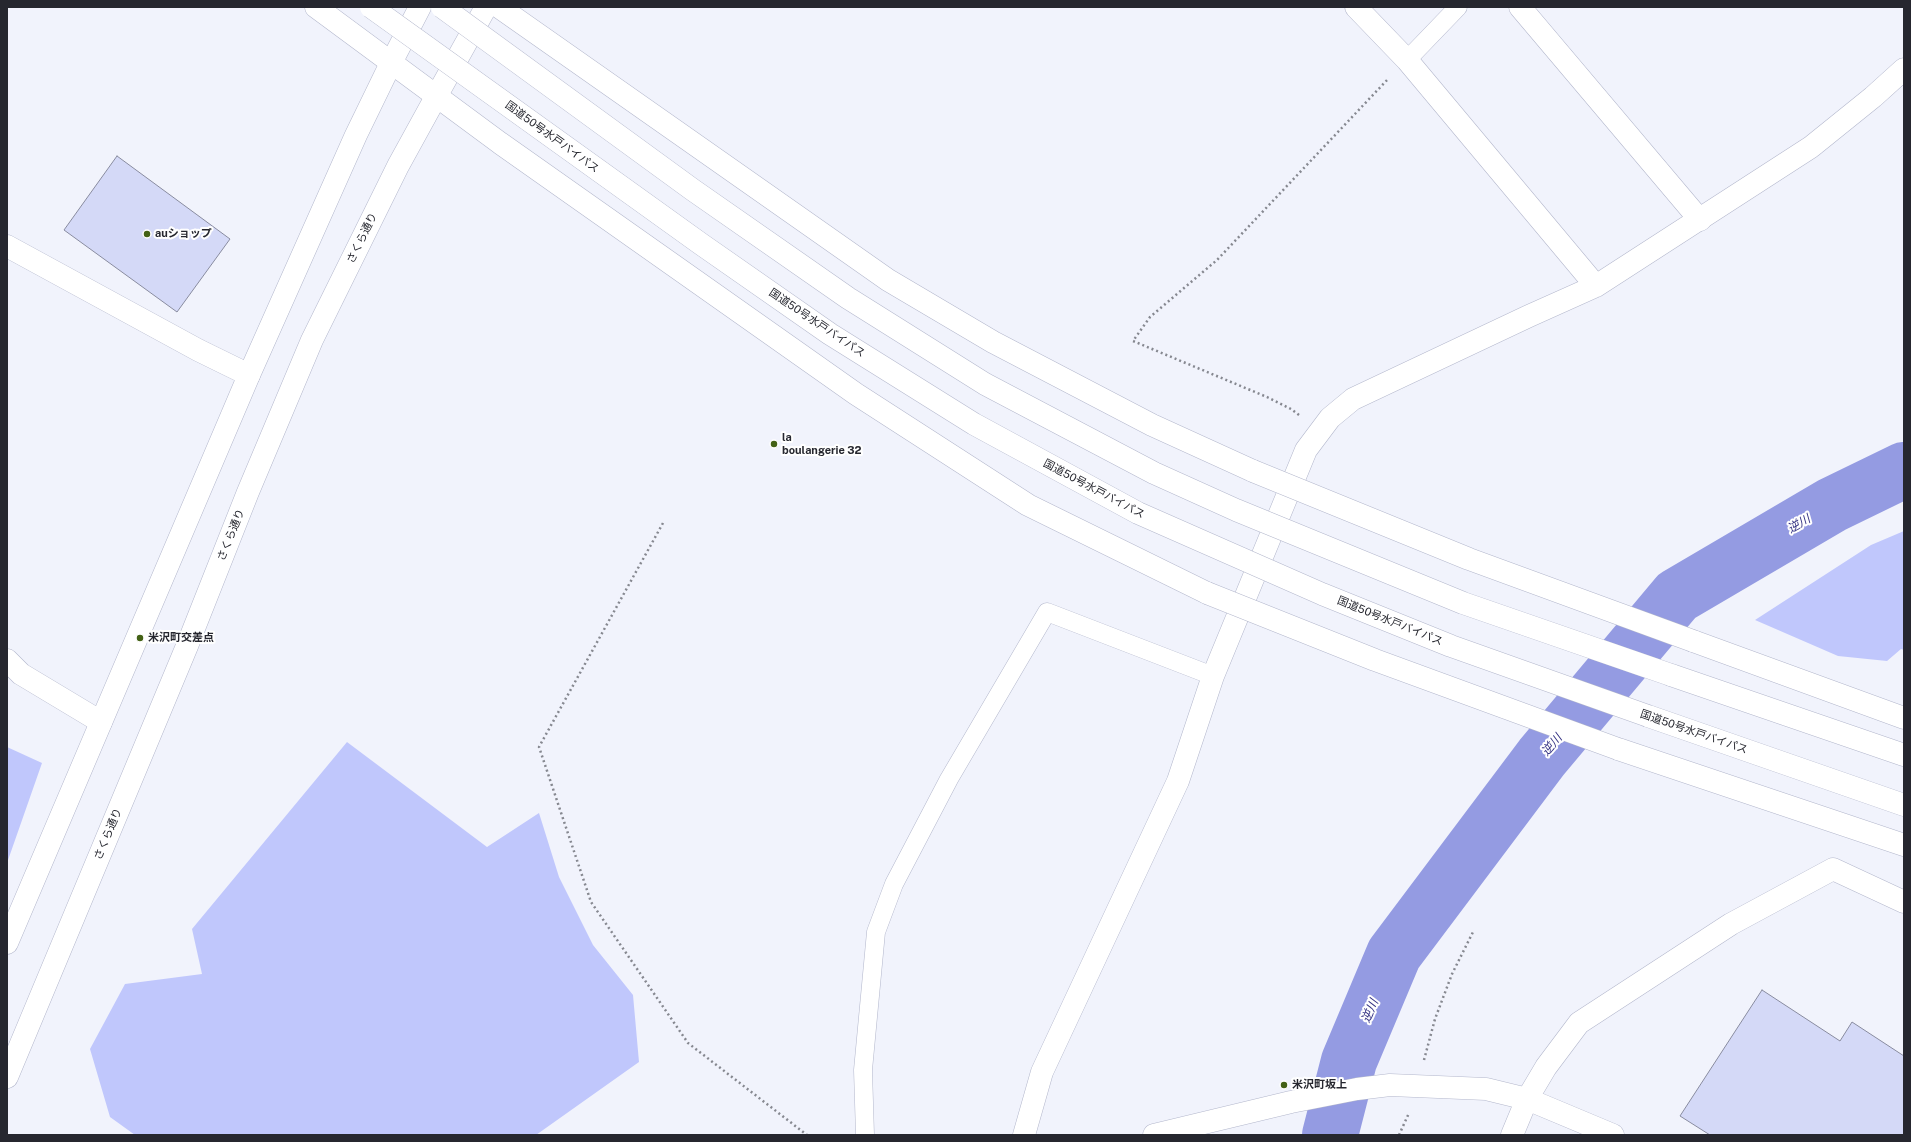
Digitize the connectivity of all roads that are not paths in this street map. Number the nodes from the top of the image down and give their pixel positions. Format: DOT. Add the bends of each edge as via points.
graph roads {
  1 [pos="316,7"];
  2 [pos="371,7"];
  3 [pos="420,7"];
  4 [pos="442,7"];
  5 [pos="486,7"];
  6 [pos="499,7"];
  7 [pos="1356,7"];
  8 [pos="1458,7"];
  9 [pos="1520,7"];
  10 [pos="1407,60"];
  11 [pos="392,61"];
  12 [pos="1904,69"];
  13 [pos="437,95"];
  14 [pos="1700,220"];
  15 [pos="7,246"];
  16 [pos="1596,286"];
  17 [pos="248,375"];
  18 [pos="7,660"];
  19 [pos="1214,676"];
  20 [pos="1904,718"];
  21 [pos="101,722"];
  22 [pos="1904,755"];
  23 [pos="1904,805"];
  24 [pos="1904,845"];
  25 [pos="1904,902"];
  26 [pos="7,943"];
  27 [pos="7,1077"];
  28 [pos="1527,1099"];
  29 [pos="865,1135"];
  30 [pos="1024,1135"];
  31 [pos="1154,1135"];
  32 [pos="1512,1135"];
  33 [pos="1613,1135"];
  1 -- 11 [label="main road"];
  2 -- 23 [label="main road, 国道50号水戸バイパス, bridge" via="830,334 981,428 1138,513 1322,594 1451,646"];
  3 -- 11 [label="main road"];
  4 -- 22 [label="main road, bridge" via="693,190 829,284 985,384 1154,473 1236,510 1463,603"];
  5 -- 13 [label="main road, さくら通り"];
  6 -- 20 [label="main road, bridge" via="888,280 1020,357 1152,425 1254,471 1469,559"];
  7 -- 10 [label="main road"];
  8 -- 10 [label="lane"];
  9 -- 14 [label="main road"];
  10 -- 16 [label="main road"];
  11 -- 13 [label="main road"];
  11 -- 17 [label="main road"];
  12 -- 14 [label="main road" via="1811,147"];
  13 -- 24 [label="main road, bridge" via="500,143 856,394 1028,505 1207,593 1375,660 1618,749"];
  13 -- 27 [label="main road, さくら通り" via="398,166 312,340"];
  14 -- 16 [label="main road"];
  15 -- 17 [label="main road"];
  16 -- 19 [label="main road" via="1353,399 1330,418 1306,450"];
  17 -- 21 [label="main road"];
  18 -- 21 [label="main road" via="21,674"];
  19 -- 29 [label="lane" via="1047,612 945,786 894,884 876,932 863,1070"];
  19 -- 30 [label="main road" via="1178,781 1042,1072"];
  21 -- 26 [label="main road"];
  25 -- 28 [label="main road" via="1833,870 1731,924 1579,1023"];
  28 -- 31 [label="main road" via="1486,1089 1390,1085 1291,1102"];
  28 -- 32 [label="main road"];
  28 -- 33 [label="main road"];
}
